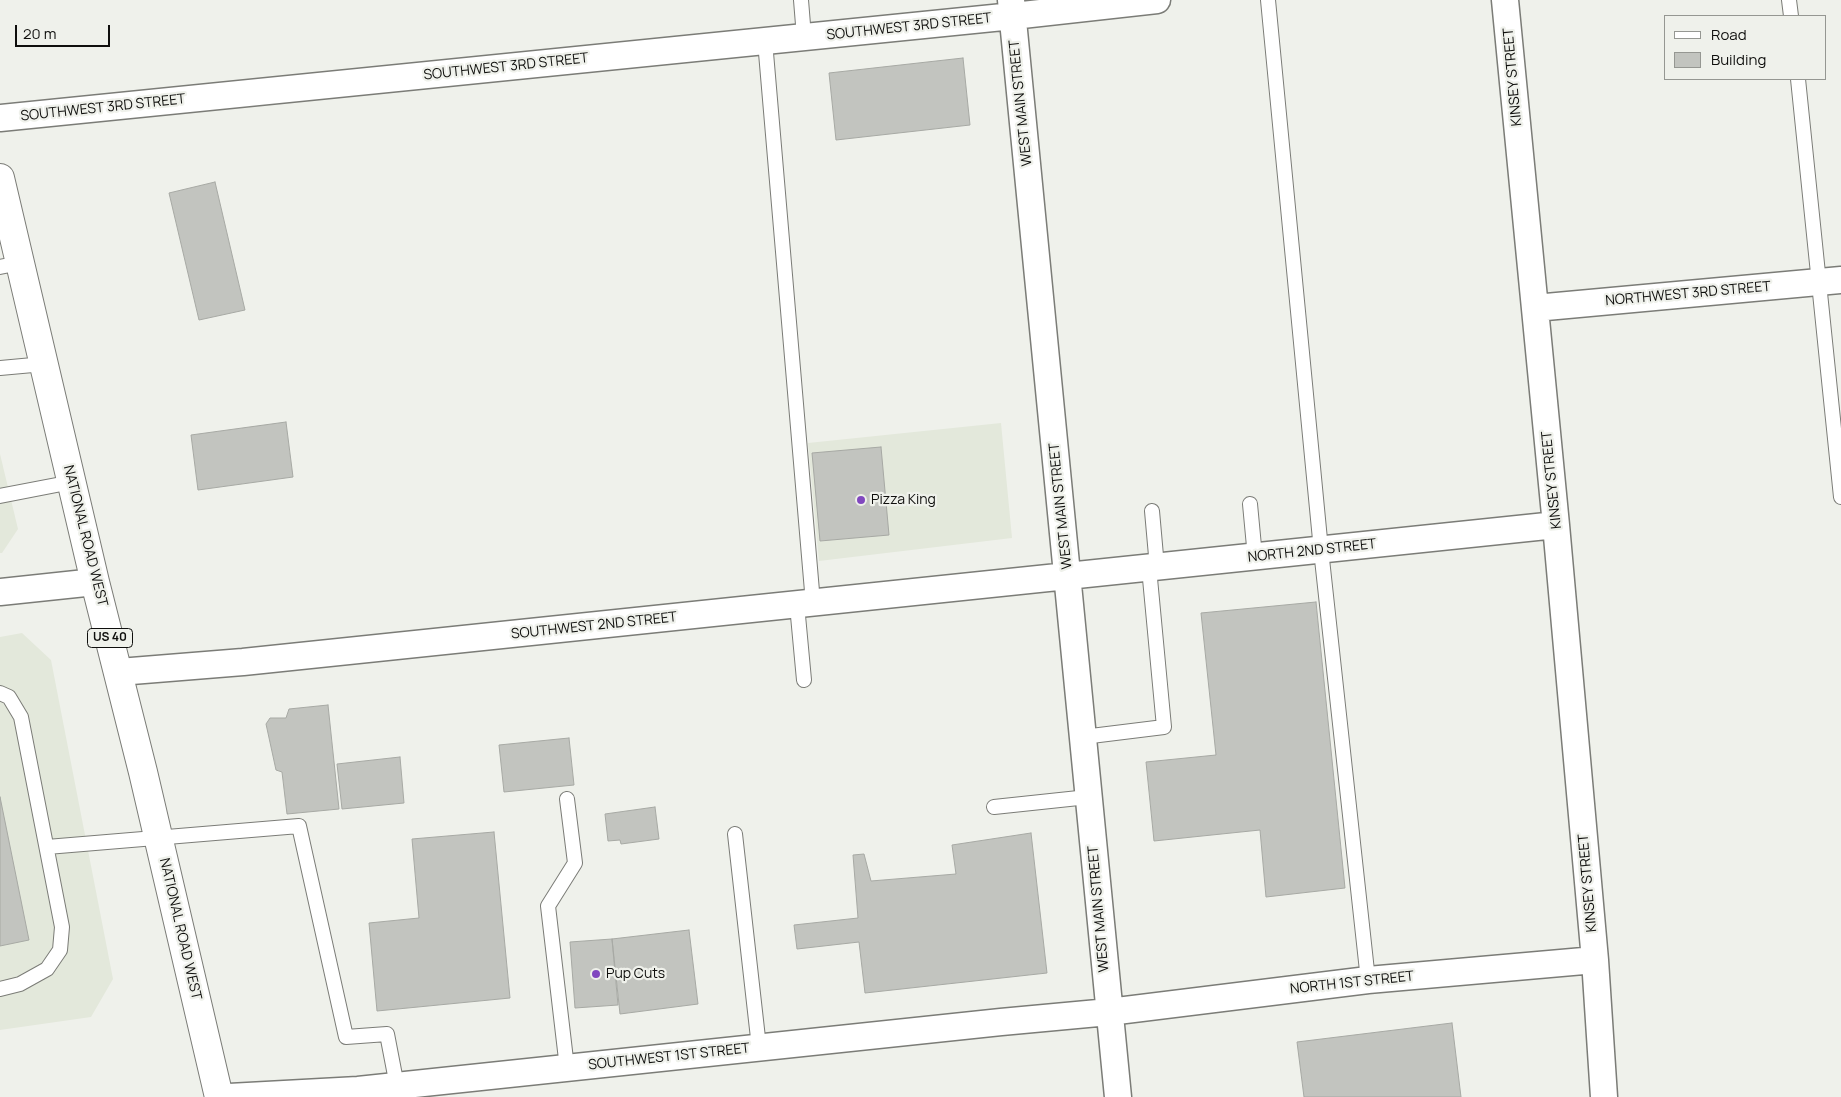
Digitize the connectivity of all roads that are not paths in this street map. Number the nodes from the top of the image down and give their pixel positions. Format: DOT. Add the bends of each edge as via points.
graph roads {
  1 [pos="801,0"];
  2 [pos="1157,0"];
  3 [pos="1268,0"];
  4 [pos="1505,0"];
  5 [pos="1789,0"];
  6 [pos="1012,8"];
  7 [pos="1791,15"];
  8 [pos="804,38"];
  9 [pos="765,41"];
  10 [pos="1798,80"];
  11 [pos="0,118"];
  12 [pos="0,178"];
  13 [pos="10,265"];
  14 [pos="1830,281"];
  15 [pos="1535,308"];
  16 [pos="44,364"];
  17 [pos="0,368"];
  18 [pos="72,482"];
  19 [pos="0,496"];
  20 [pos="1841,497"];
  21 [pos="1250,504"];
  22 [pos="1152,511"];
  23 [pos="1556,526"];
  24 [pos="1321,550"];
  25 [pos="1255,557"];
  26 [pos="1153,568"];
  27 [pos="1068,577"];
  28 [pos="95,582"];
  29 [pos="0,592"];
  30 [pos="805,604"];
  31 [pos="119,672"];
  32 [pos="804,680"];
  33 [pos="0,693"];
  34 [pos="1083,737"];
  35 [pos="1088,797"];
  36 [pos="568,799"];
  37 [pos="994,807"];
  38 [pos="735,834"];
  39 [pos="159,838"];
  40 [pos="47,847"];
  41 [pos="1595,960"];
  42 [pos="1368,980"];
  43 [pos="0,988"];
  44 [pos="1109,1012"];
  45 [pos="759,1047"];
  46 [pos="567,1068"];
  47 [pos="398,1086"];
  48 [pos="218,1097"];
  49 [pos="229,1097"];
  50 [pos="1118,1097"];
  51 [pos="1604,1097"];
  1 -- 8 [label="lane"];
  2 -- 6 [label="street, SOUTHWEST 3RD STREET"];
  3 -- 24 [label="lane"];
  4 -- 15 [label="street, KINSEY STREET"];
  5 -- 7 [label="lane"];
  6 -- 8 [label="street, SOUTHWEST 3RD STREET"];
  6 -- 27 [label="street, WEST MAIN STREET"];
  8 -- 9 [label="street, SOUTHWEST 3RD STREET"];
  9 -- 11 [label="street, SOUTHWEST 3RD STREET"];
  9 -- 30 [label="lane"];
  10 -- 14 [label="lane"];
  12 -- 13 [label="main road, NATIONAL ROAD WEST / US 40"];
  13 -- 16 [label="main road, NATIONAL ROAD WEST / US 40"];
  14 -- 15 [label="street, NORTHWEST 3RD STREET"];
  14 -- 20 [label="lane"];
  15 -- 23 [label="street, KINSEY STREET"];
  16 -- 17 [label="lane"];
  16 -- 18 [label="main road, NATIONAL ROAD WEST / US 40"];
  18 -- 19 [label="lane"];
  18 -- 28 [label="main road, NATIONAL ROAD WEST / US 40"];
  21 -- 25 [label="lane"];
  22 -- 26 [label="lane"];
  23 -- 24 [label="street, NORTH 2ND STREET"];
  23 -- 41 [label="street, KINSEY STREET"];
  24 -- 25 [label="street, NORTH 2ND STREET"];
  24 -- 42 [label="lane"];
  25 -- 26 [label="street, NORTH 2ND STREET"];
  26 -- 27 [label="street, NORTH 2ND STREET"];
  26 -- 34 [label="lane" via="1164,727"];
  27 -- 30 [label="street, SOUTHWEST 2ND STREET"];
  27 -- 34 [label="street, WEST MAIN STREET"];
  28 -- 29 [label="street"];
  28 -- 31 [label="main road, NATIONAL ROAD WEST / US 40"];
  30 -- 31 [label="street, SOUTHWEST 2ND STREET"];
  30 -- 32 [label="lane"];
  31 -- 39 [label="main road, NATIONAL ROAD WEST / US 40"];
  33 -- 40 [label="lane" via="9,697 21,717"];
  34 -- 35 [label="street, WEST MAIN STREET"];
  35 -- 37 [label="lane"];
  35 -- 44 [label="street, WEST MAIN STREET"];
  36 -- 46 [label="lane" via="575,863 548,906"];
  38 -- 45 [label="lane"];
  39 -- 40 [label="lane"];
  39 -- 47 [label="lane" via="300,826 346,1037 387,1034"];
  39 -- 48 [label="main road, NATIONAL ROAD WEST / US 40"];
  40 -- 43 [label="lane" via="62,927 60,950 47,969 20,984"];
  41 -- 42 [label="street, NORTH 1ST STREET"];
  41 -- 51 [label="street, KINSEY STREET"];
  42 -- 44 [label="street, NORTH 1ST STREET"];
  44 -- 45 [label="street, SOUTHWEST 1ST STREET"];
  44 -- 50 [label="street, WEST MAIN STREET"];
  45 -- 46 [label="street, SOUTHWEST 1ST STREET"];
  46 -- 47 [label="street, SOUTHWEST 1ST STREET"];
  47 -- 49 [label="street, SOUTHWEST 1ST STREET"];
}
